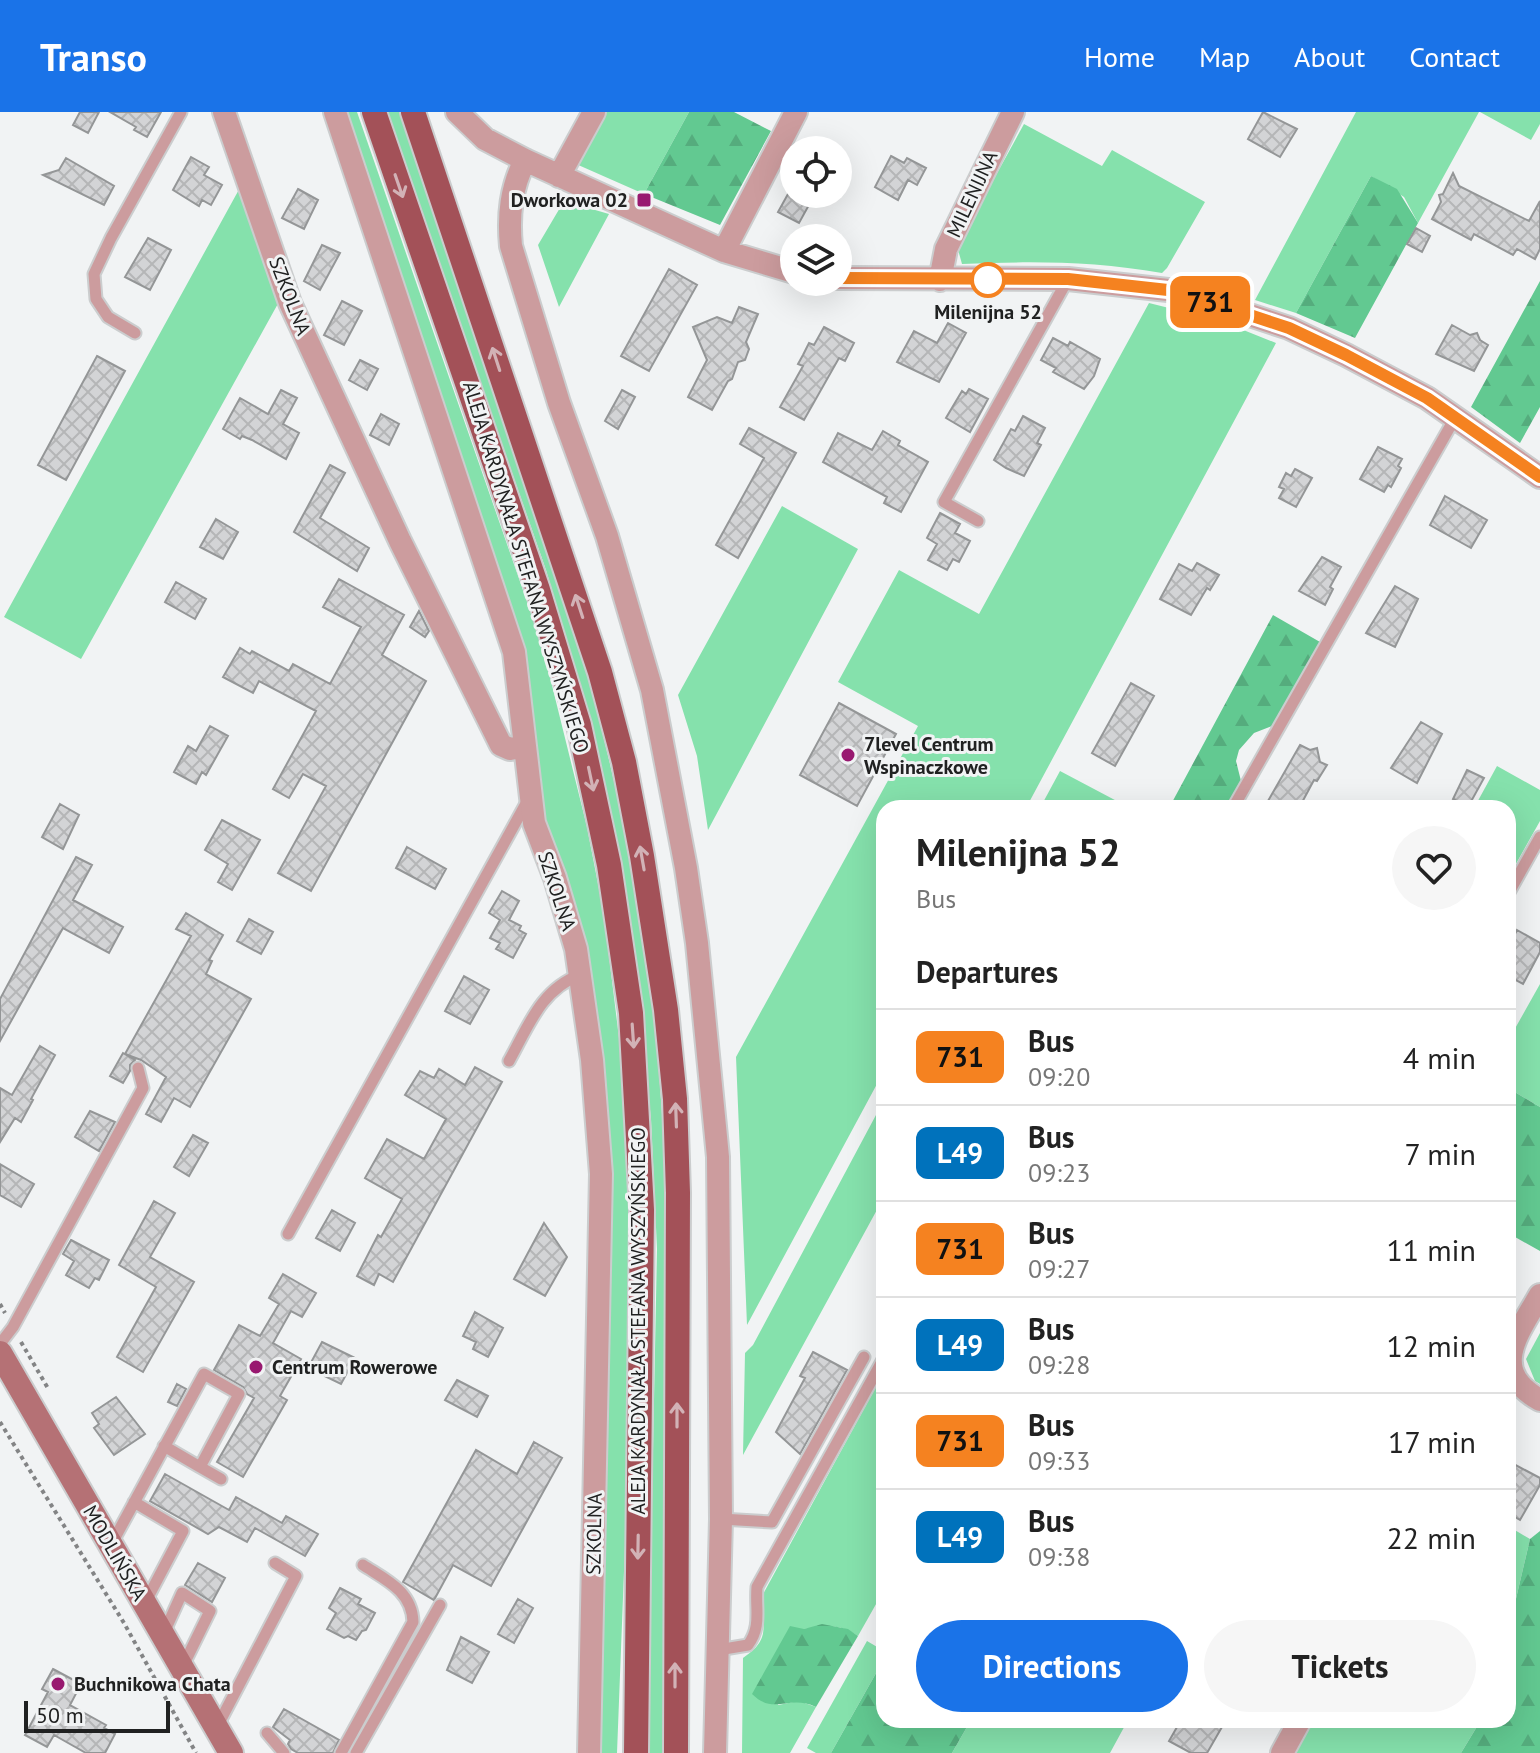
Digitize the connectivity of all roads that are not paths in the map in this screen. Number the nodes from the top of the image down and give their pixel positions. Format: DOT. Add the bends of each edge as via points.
graph roads {
  1 [pos="181,112"];
  2 [pos="224,112"];
  3 [pos="335,112"];
  4 [pos="374,112"];
  5 [pos="413,112"];
  6 [pos="457,112"];
  7 [pos="594,112"];
  8 [pos="796,112"];
  9 [pos="1013,112"];
  10 [pos="525,160"];
  11 [pos="559,176"];
  12 [pos="724,251"];
  13 [pos="780,268"];
  14 [pos="852,278"];
  15 [pos="1068,279"];
  16 [pos="940,280"];
  17 [pos="135,333"];
  18 [pos="1455,418"];
  19 [pos="1540,477"];
  20 [pos="978,521"];
  21 [pos="525,746"];
  22 [pos="531,796"];
  23 [pos="1238,800"];
  24 [pos="1540,837"];
  25 [pos="1516,880"];
  26 [pos="580,975"];
  27 [pos="509,1061"];
  28 [pos="138,1068"];
  29 [pos="288,1234"];
  30 [pos="1540,1295"];
  31 [pos="1516,1337"];
  32 [pos="0,1344"];
  33 [pos="0,1353"];
  34 [pos="864,1357"];
  35 [pos="876,1372"];
  36 [pos="1516,1383"];
  37 [pos="1540,1400"];
  38 [pos="164,1446"];
  39 [pos="200,1467"];
  40 [pos="221,1479"];
  41 [pos="134,1502"];
  42 [pos="721,1519"];
  43 [pos="110,1546"];
  44 [pos="275,1563"];
  45 [pos="363,1565"];
  46 [pos="144,1604"];
  47 [pos="440,1605"];
  48 [pos="163,1636"];
  49 [pos="718,1650"];
  50 [pos="182,1669"];
  51 [pos="216,1728"];
  52 [pos="1296,1728"];
  53 [pos="267,1733"];
  54 [pos="231,1753"];
  55 [pos="284,1753"];
  56 [pos="341,1753"];
  57 [pos="356,1753"];
  58 [pos="589,1753"];
  59 [pos="636,1753"];
  60 [pos="676,1753"];
  61 [pos="715,1753"];
  62 [pos="1282,1753"];
  1 -- 17 [label="lane" via="94,274 96,299 108,317"];
  2 -- 21 [label="street, SZKOLNA" via="290,303 400,541 501,745"];
  3 -- 21 [label="street" via="514,652"];
  4 -- 59 [label="main road, ALEJA KARDYNAŁA STEFANA WYSZYŃSKIEGO, one-way" via="538,590 579,725 609,865 631,1013 642,1210"];
  60 -- 5 [label="main road, ALEJA KARDYNAŁA STEFANA WYSZYŃSKIEGO, one-way" via="676,1130 666,1010 642,856 600,672"];
  6 -- 10 [label="street" via="485,139"];
  7 -- 11 [label="street"];
  8 -- 12 [label="street"];
  9 -- 16 [label="street, MILENIJNA" via="946,249"];
  10 -- 11 [label="street"];
  10 -- 42 [label="street" via="511,200 511,246 652,690 697,943 718,1157"];
  11 -- 12 [label="street"];
  12 -- 13 [label="street"];
  14 -- 16 [label="street"];
  15 -- 16 [label="street"];
  15 -- 18 [label="street" via="1177,291 1289,328 1404,385"];
  15 -- 20 [label="lane" via="944,502"];
  18 -- 19 [label="street"];
  18 -- 23 [label="lane"];
  21 -- 22 [label="street, SZKOLNA"];
  22 -- 26 [label="street, SZKOLNA" via="534,823"];
  22 -- 29 [label="lane"];
  24 -- 25 [label="lane"];
  26 -- 27 [label="lane" via="545,996"];
  26 -- 58 [label="street, SZKOLNA" via="601,1174"];
  28 -- 32 [label="lane" via="143,1088"];
  30 -- 31 [label="street"];
  33 -- 43 [label="main road, MODLIŃSKA"];
  34 -- 42 [label="lane" via="772,1522"];
  35 -- 49 [label="lane" via="757,1587 754,1636 748,1645"];
  36 -- 37 [label="street"];
  38 -- 39 [label="lane"];
  38 -- 39 [label="lane" via="204,1374 239,1394"];
  38 -- 41 [label="lane"];
  39 -- 40 [label="lane"];
  41 -- 43 [label="lane"];
  41 -- 46 [label="lane" via="183,1531"];
  42 -- 49 [label="street"];
  43 -- 46 [label="main road, MODLIŃSKA"];
  44 -- 51 [label="lane" via="296,1576"];
  45 -- 56 [label="lane" via="410,1600 413,1622"];
  46 -- 48 [label="main road, MODLIŃSKA"];
  47 -- 57 [label="lane"];
  48 -- 50 [label="main road, MODLIŃSKA"];
  48 -- 50 [label="lane" via="182,1593 210,1611"];
  49 -- 61 [label="street"];
  50 -- 51 [label="main road, MODLIŃSKA"];
  51 -- 54 [label="main road, MODLIŃSKA"];
  52 -- 62 [label="street"];
  53 -- 55 [label="lane"];
}
